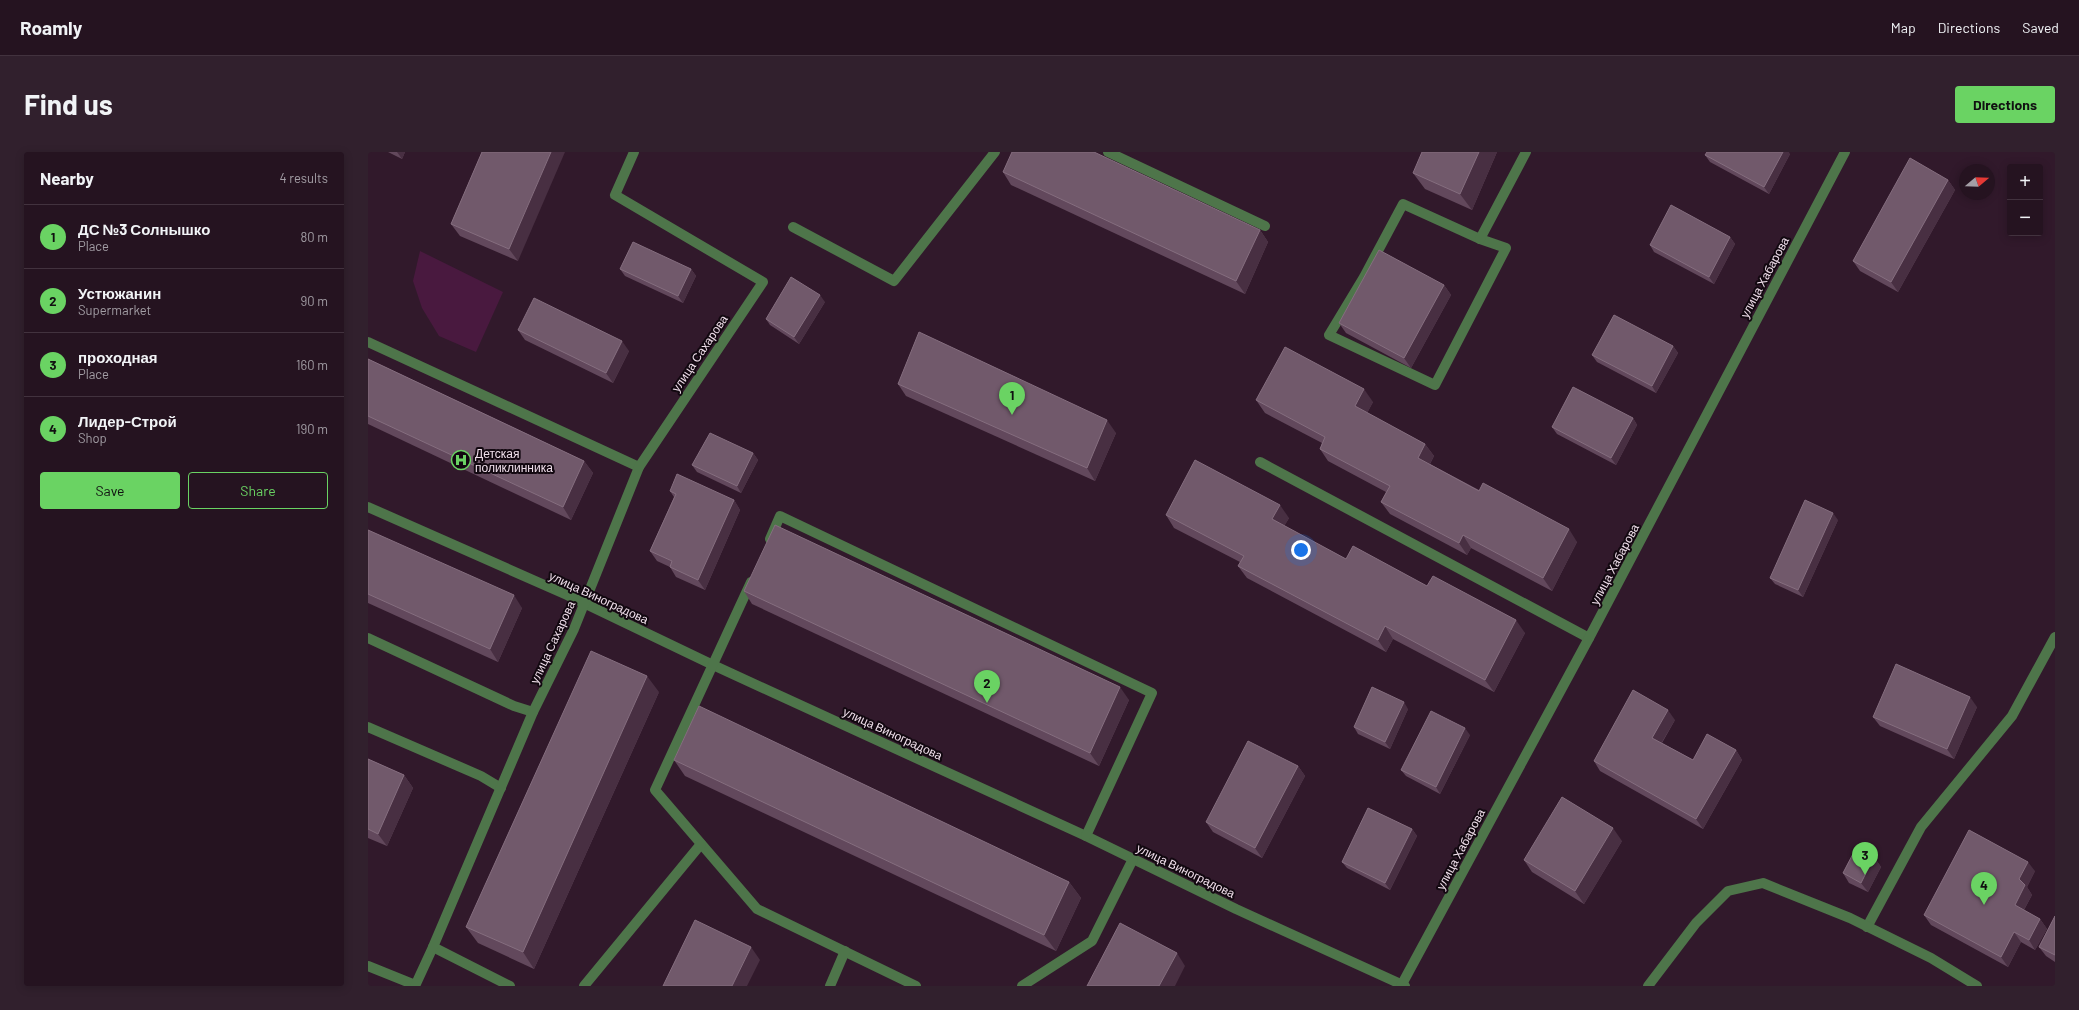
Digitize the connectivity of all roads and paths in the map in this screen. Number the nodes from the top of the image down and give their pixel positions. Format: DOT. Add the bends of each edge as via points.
graph roads {
  1 [pos="634,152"];
  2 [pos="994,152"];
  3 [pos="1108,152"];
  4 [pos="1526,152"];
  5 [pos="1845,152"];
  6 [pos="1265,226"];
  7 [pos="793,227"];
  8 [pos="1480,239"];
  9 [pos="368,342"];
  10 [pos="1260,462"];
  11 [pos="639,467"];
  12 [pos="368,507"];
  13 [pos="764,552"];
  14 [pos="755,573"];
  15 [pos="584,604"];
  16 [pos="2055,637"];
  17 [pos="368,638"];
  18 [pos="1589,638"];
  19 [pos="713,665"];
  20 [pos="533,712"];
  21 [pos="368,727"];
  22 [pos="500,788"];
  23 [pos="1086,836"];
  24 [pos="702,844"];
  25 [pos="1133,859"];
  26 [pos="1867,927"];
  27 [pos="433,947"];
  28 [pos="845,951"];
  29 [pos="368,966"];
  30 [pos="415,986"];
  31 [pos="510,986"];
  32 [pos="584,986"];
  33 [pos="830,986"];
  34 [pos="916,986"];
  35 [pos="1022,986"];
  36 [pos="1402,986"];
  37 [pos="1648,986"];
  38 [pos="1977,986"];
  1 -- 11 [label="street, улица Сахарова" via="615,195 763,282"];
  2 -- 7 [label="street" via="894,281"];
  3 -- 6 [label="street"];
  4 -- 8 [label="street"];
  5 -- 18 [label="street, улица Хабарова"];
  8 -- 8 [label="street" via="1403,204 1329,335 1435,385 1506,248"];
  9 -- 11 [label="street"];
  10 -- 18 [label="street"];
  11 -- 15 [label="street, улица Сахарова"];
  12 -- 15 [label="street, улица Виноградова"];
  13 -- 23 [label="street" via="780,516 1152,693"];
  14 -- 19 [label="street"];
  15 -- 19 [label="street, улица Виноградова"];
  15 -- 20 [label="street, улица Сахарова"];
  16 -- 26 [label="street" via="2012,716 1921,827"];
  17 -- 20 [label="street" via="514,706"];
  18 -- 36 [label="street, улица Хабарова"];
  19 -- 23 [label="street, улица Виноградова"];
  19 -- 24 [label="street" via="655,790"];
  20 -- 22 [label="street, улица Сахарова"];
  21 -- 22 [label="street" via="481,776"];
  22 -- 27 [label="street, улица Сахарова"];
  23 -- 25 [label="street, улица Виноградова"];
  24 -- 28 [label="street" via="757,909"];
  24 -- 32 [label="street"];
  25 -- 35 [label="street" via="1092,941"];
  25 -- 36 [label="street, улица Виноградова"];
  26 -- 37 [label="street" via="1762,883 1728,891 1696,923"];
  26 -- 38 [label="street" via="1931,958"];
  27 -- 30 [label="street, улица Сахарова"];
  27 -- 31 [label="street"];
  28 -- 33 [label="street"];
  28 -- 34 [label="street"];
  29 -- 30 [label="street"];
}
